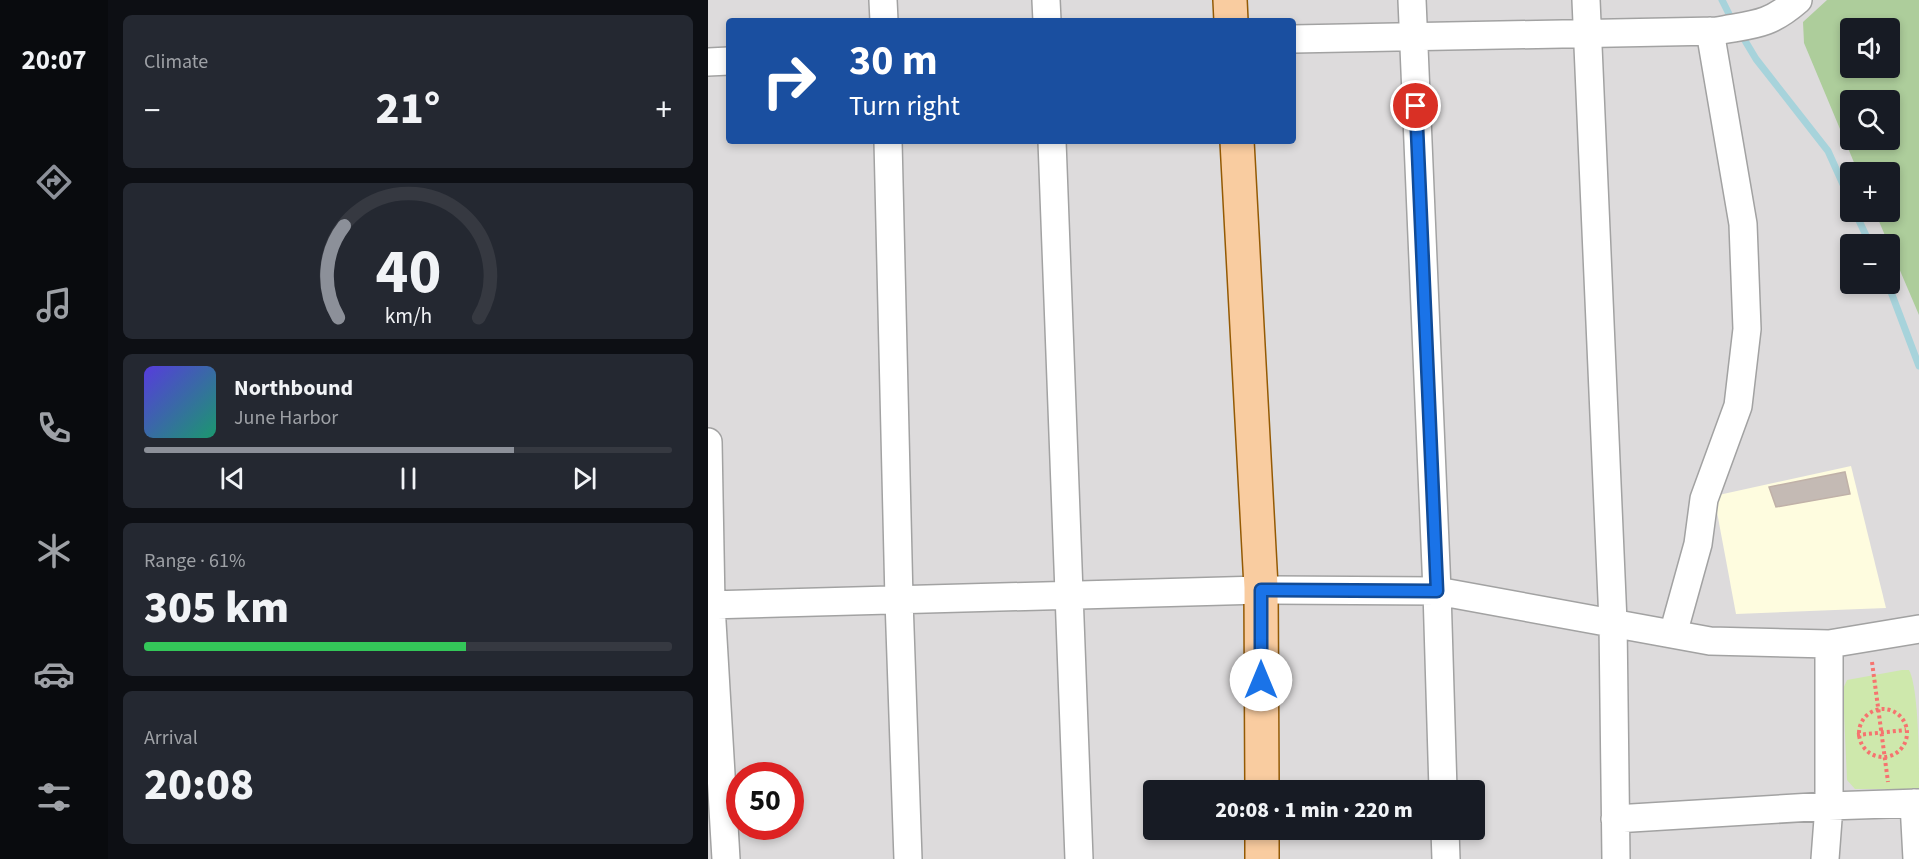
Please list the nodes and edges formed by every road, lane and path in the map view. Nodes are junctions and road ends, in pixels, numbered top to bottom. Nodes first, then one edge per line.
1 (883, 0) edge
2 (1046, 0) edge
3 (1230, 0) edge
4 (1412, 0) edge
5 (1586, 0) edge
6 (1780, 9) edge
7 (884, 18) edge
8 (1047, 18) edge
9 (1231, 18) edge
10 (1713, 31) junction
11 (1588, 34) junction
12 (1414, 37) junction
13 (1296, 39) edge
14 (726, 61) edge
15 (708, 62) edge
16 (888, 144) edge
17 (1052, 144) edge
18 (1237, 144) edge
19 (708, 442) edge
20 (1261, 590) junction
21 (1437, 591) junction
22 (1070, 595) junction
23 (899, 600) junction
24 (709, 605) edge
25 (1613, 622) junction
26 (1673, 634) junction
27 (1918, 634) edge
28 (1869, 638) junction
29 (1829, 644) junction
30 (1879, 709) junction
31 (1907, 730) junction
32 (1882, 732) junction
33 (1859, 735) junction
34 (1830, 738) junction
35 (1885, 756) junction
36 (1262, 780) edge
37 (1443, 780) edge
38 (1908, 803) edge
39 (1830, 806) junction
40 (1615, 819) junction
41 (1262, 840) edge
42 (1445, 840) edge
43 (726, 859) edge
44 (908, 859) edge
45 (1078, 859) edge
46 (1262, 859) edge
47 (1446, 859) edge
48 (1616, 859) edge
49 (1825, 859) edge
50 (1917, 859) edge

1 - 7 street
2 - 8 street
3 - 9 main road
4 - 12 street
5 - 11 street
6 - 10 street
10 - 11 street
10 - 26 street
11 - 12 street
11 - 25 street
12 - 13 street
12 - 21 street
14 - 15 street
16 - 23 street
17 - 22 street
18 - 20 main road
19 - 24 street
20 - 21 street
20 - 22 street
20 - 36 main road
21 - 25 street
21 - 37 street
22 - 23 street
22 - 45 street
23 - 24 street
23 - 44 street
24 - 43 street
25 - 26 street
25 - 40 street
26 - 29 street
27 - 28 street
28 - 29 street
28 - 30 path
29 - 34 street
30 - 31 path
30 - 32 path
30 - 33 path
31 - 32 path
31 - 35 path
32 - 33 path
32 - 35 path
33 - 34 path
33 - 35 path
34 - 39 street
35 - 38 path
38 - 39 street
38 - 50 street
39 - 40 street
39 - 49 street
40 - 48 street
41 - 46 main road
42 - 47 street

